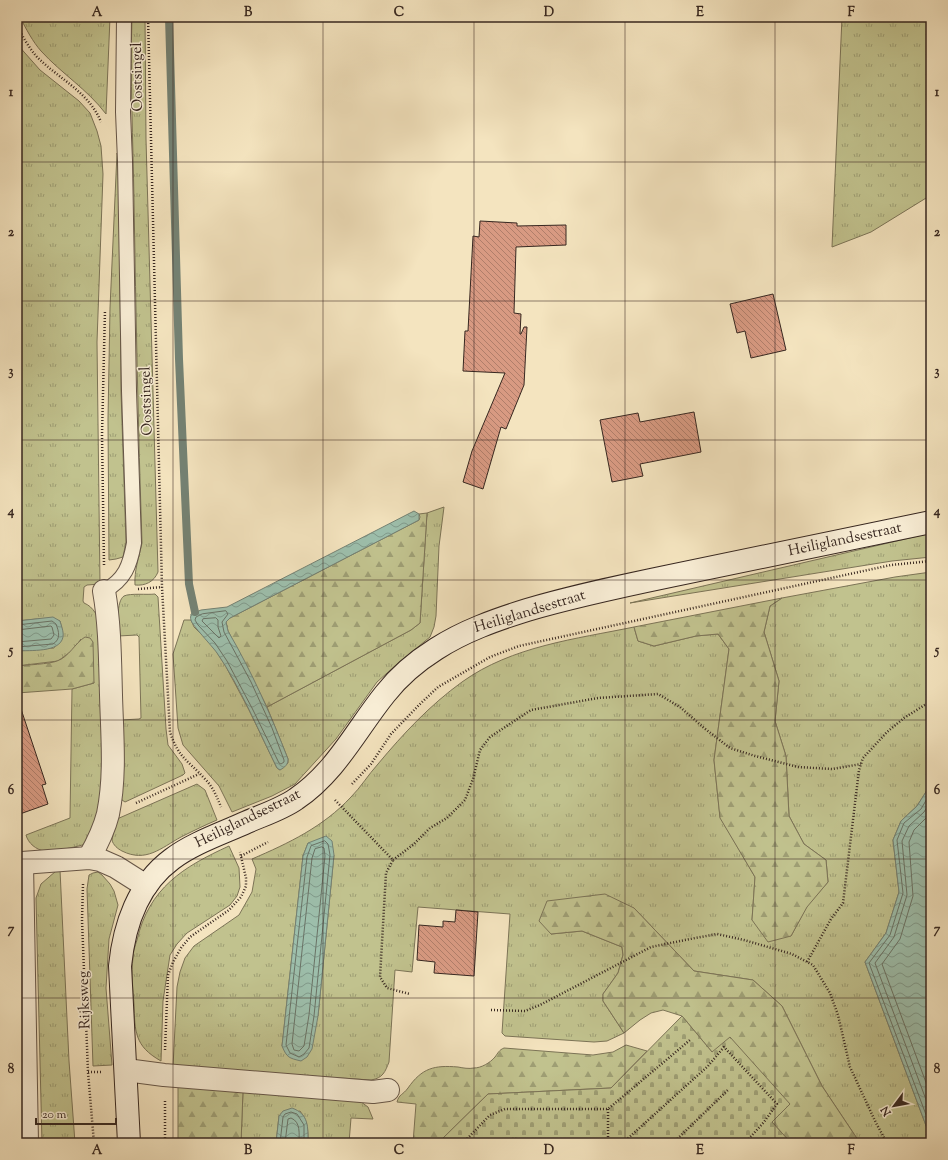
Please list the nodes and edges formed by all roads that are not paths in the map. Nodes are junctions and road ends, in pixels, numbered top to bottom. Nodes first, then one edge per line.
1 (124, 17) edge
2 (931, 522) edge
3 (104, 591) joint
4 (88, 858) junction
5 (19, 863) edge
6 (146, 886) junction
7 (126, 1070) junction
8 (388, 1090) dead end
9 (27, 1143) edge
10 (129, 1143) edge

1 - 3 lane
2 - 6 street, Heiliglandsestraat
3 - 4 street
4 - 5 street
4 - 6 street
5 - 9 street
6 - 7 street
7 - 8 street
7 - 10 street

